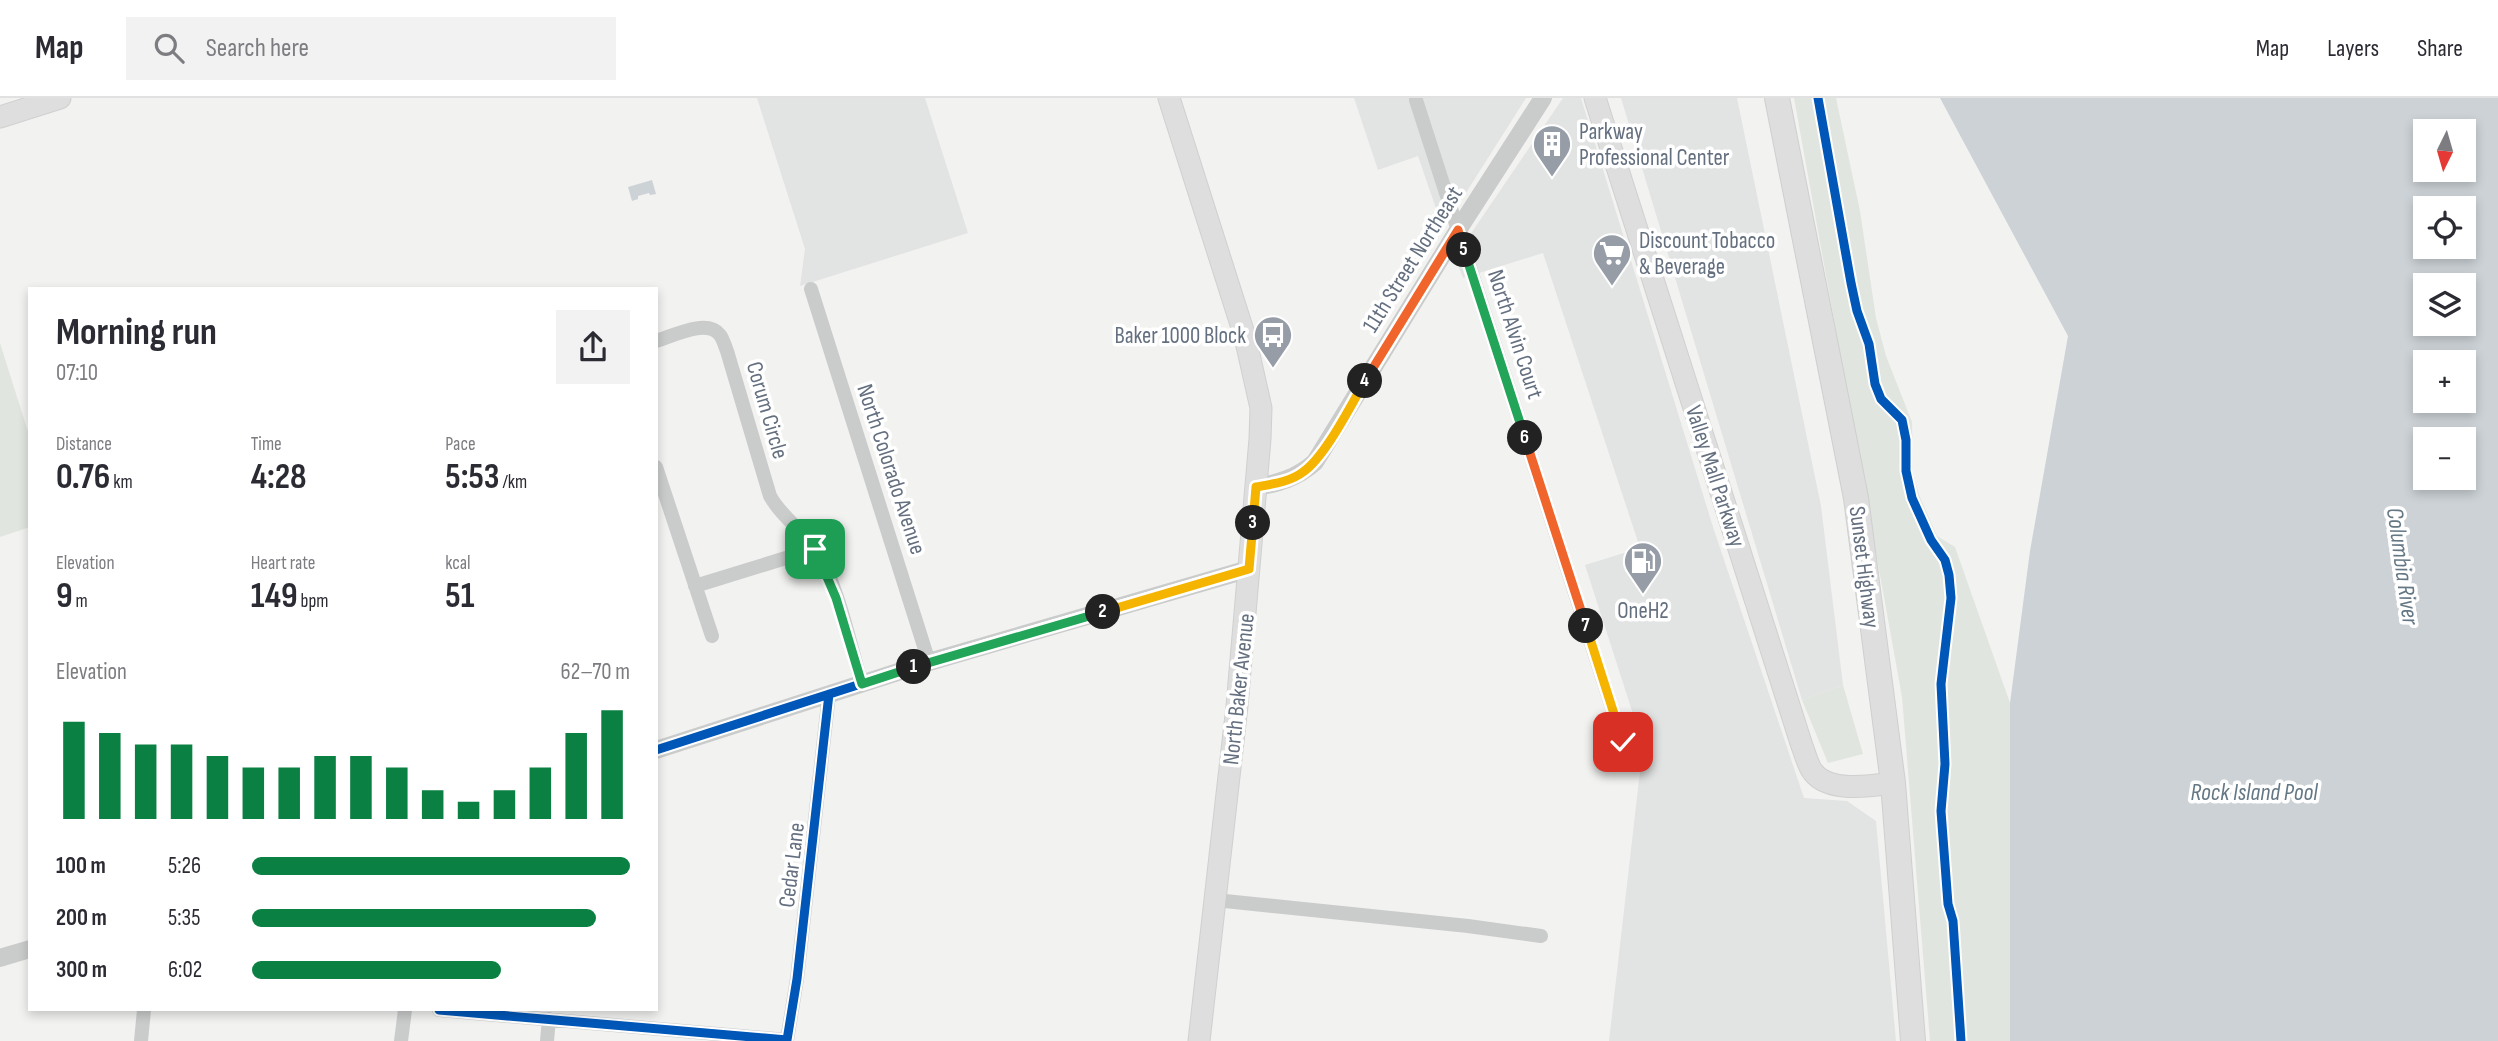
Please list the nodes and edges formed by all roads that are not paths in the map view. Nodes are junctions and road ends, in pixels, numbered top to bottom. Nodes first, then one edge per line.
1 (60, 98) edge
2 (1169, 98) edge
3 (1543, 98) edge
4 (1595, 98) edge
5 (1777, 98) edge
6 (1416, 100) dead end
7 (0, 117) edge
8 (1458, 230) junction
9 (811, 289) dead end
10 (658, 340) edge
11 (658, 473) edge
12 (1256, 487) junction
13 (815, 549) junction
14 (1249, 569) junction
15 (695, 586) junction
16 (712, 636) dead end
17 (929, 662) junction
18 (862, 684) junction
19 (829, 694) junction
20 (1623, 742) dead end
21 (658, 749) edge
22 (1893, 783) junction
23 (1215, 900) junction
24 (1541, 936) dead end
25 (28, 950) edge
26 (0, 958) edge
27 (144, 1011) edge
28 (405, 1011) edge
29 (451, 1011) edge
30 (548, 1019) junction
31 (730, 1038) edge
32 (787, 1040) edge
33 (141, 1041) edge
34 (401, 1041) edge
35 (547, 1041) edge
36 (1199, 1041) edge
37 (1913, 1041) edge

1 - 7 main road
2 - 12 main road, North Baker Avenue
3 - 8 street, 11th Street Northeast
4 - 22 main road, Valley Mall Parkway
5 - 22 highway, Sunset Highway
6 - 8 street, North Alvin Court
8 - 12 street, 11th Street Northeast
8 - 20 street, North Alvin Court
9 - 17 street, North Colorado Avenue
10 - 13 street, Corum Circle
11 - 15 street
12 - 14 main road, North Baker Avenue
13 - 15 street
13 - 18 street, Corum Circle
14 - 17 street
14 - 23 main road, North Baker Avenue
15 - 16 street
17 - 18 street
18 - 19 street
19 - 21 street
19 - 32 street, Cedar Lane
22 - 37 highway, Sunset Highway
23 - 24 street
23 - 36 main road, North Baker Avenue
25 - 26 street
27 - 33 street
28 - 34 street
29 - 30 street
30 - 31 street
30 - 35 street
31 - 32 street

